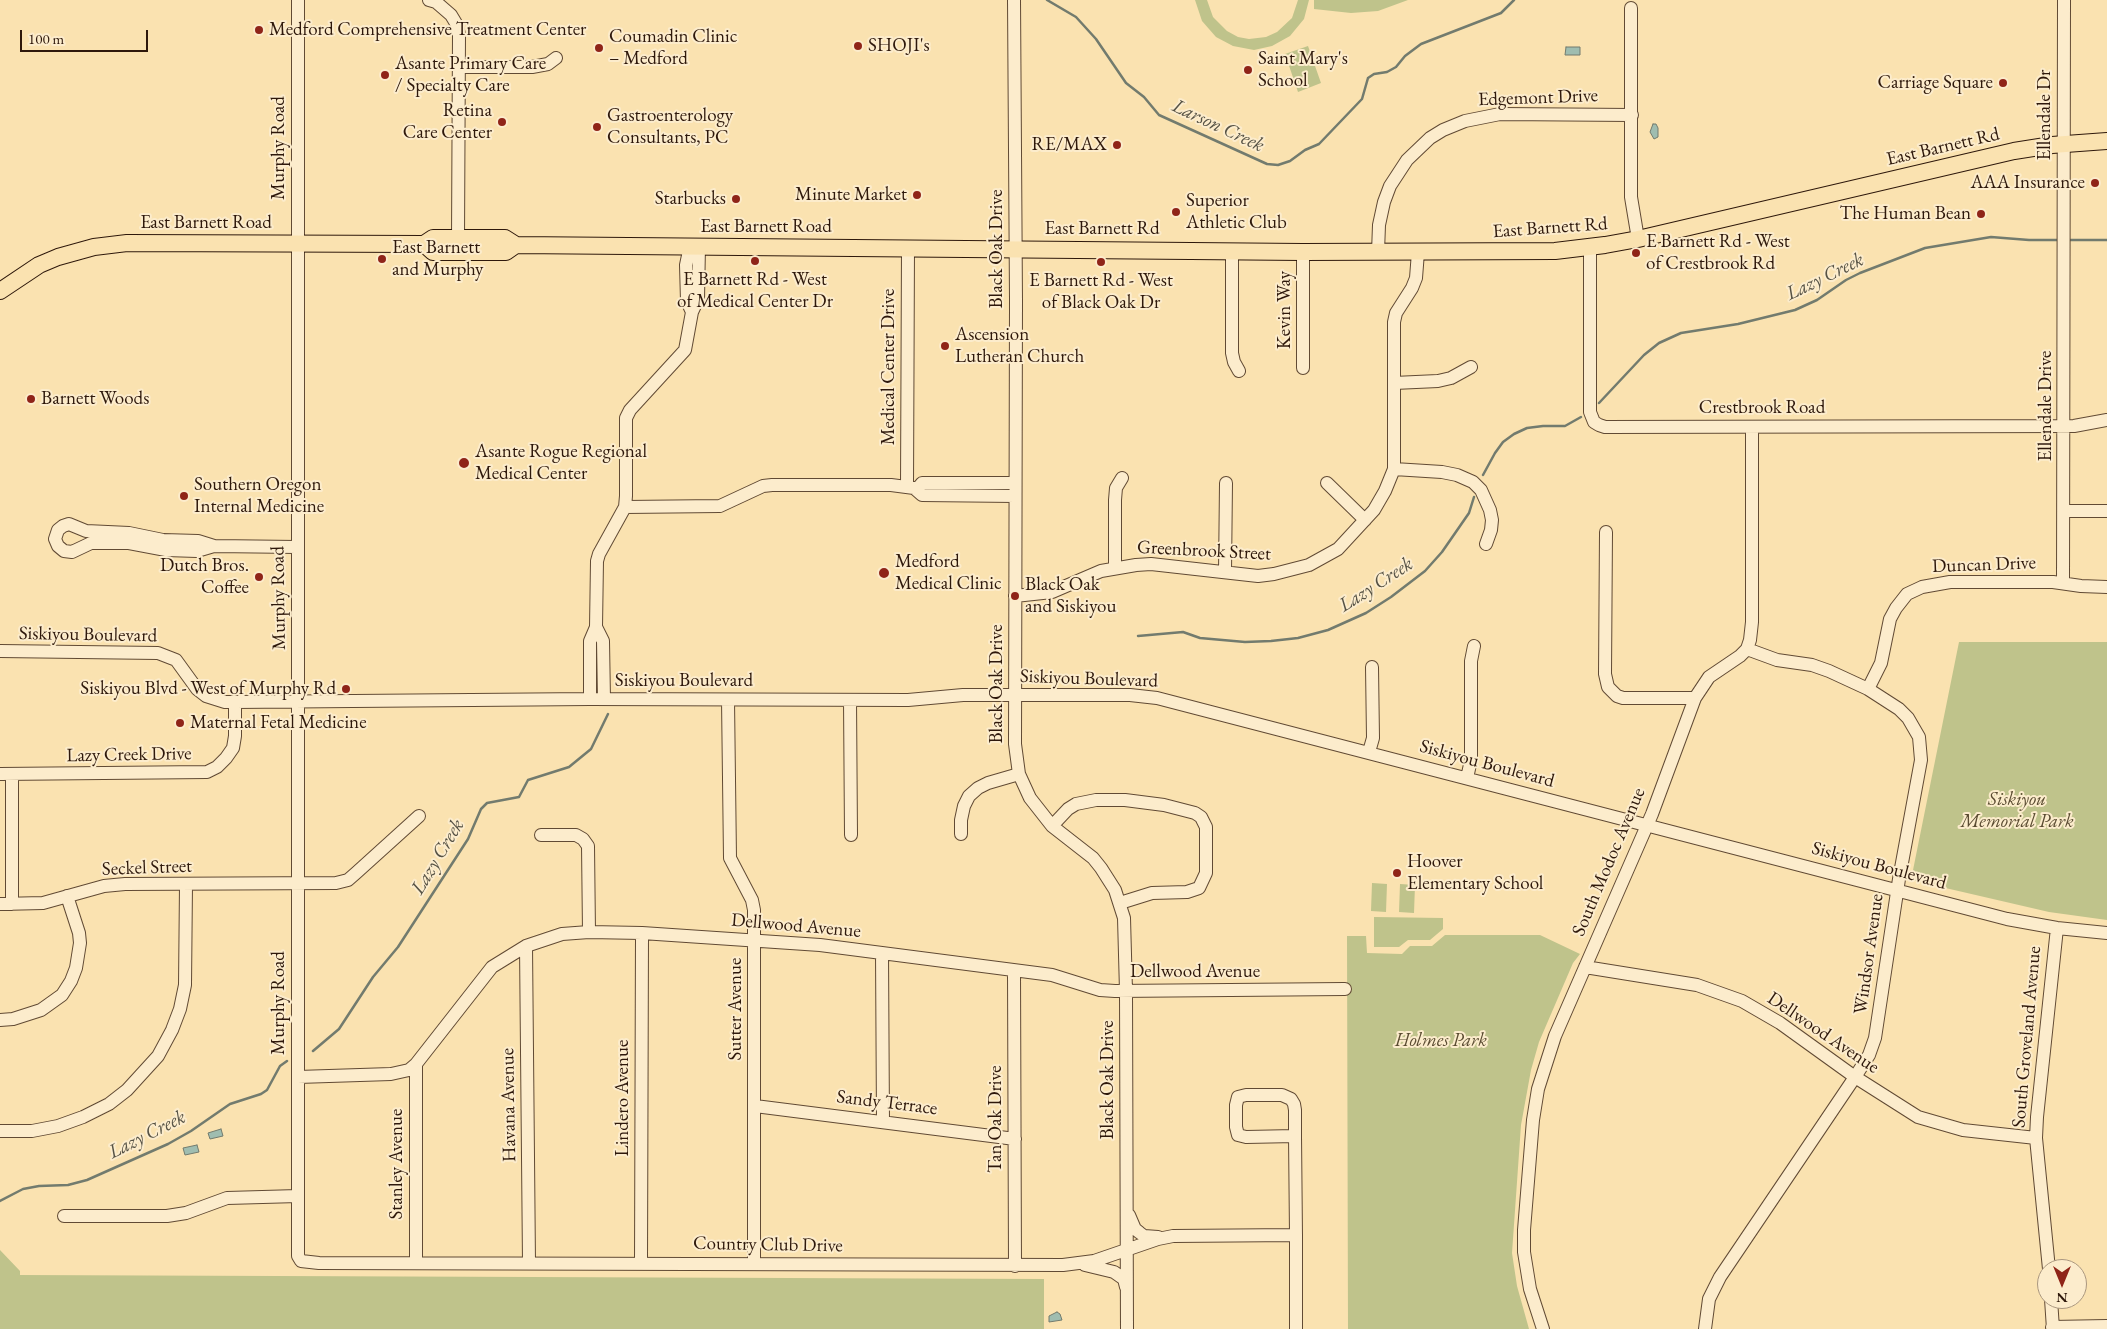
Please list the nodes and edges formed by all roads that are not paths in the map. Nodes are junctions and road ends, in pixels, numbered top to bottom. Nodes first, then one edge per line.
1 (298, 0) edge
2 (429, 0) edge
3 (1014, 0) edge
4 (2064, 0) edge
5 (1631, 8) dead end
6 (556, 58) dead end
7 (459, 67) junction
8 (1632, 115) junction
9 (2107, 141) edge
10 (2063, 144) junction
11 (2063, 230) joint
12 (458, 238) junction
13 (1638, 239) junction
14 (297, 244) junction
15 (424, 244) junction
16 (516, 245) junction
17 (695, 246) junction
18 (1590, 247) junction
19 (908, 248) junction
20 (1015, 248) junction
21 (1232, 250) junction
22 (1303, 252) junction
23 (1378, 252) junction
24 (1418, 252) junction
25 (0, 291) edge
26 (1471, 367) dead end
27 (1303, 368) dead end
28 (1239, 371) dead end
29 (1394, 383) junction
30 (2107, 420) edge
31 (2064, 426) junction
32 (1752, 427) junction
33 (1394, 469) junction
34 (1122, 478) dead end
35 (1226, 483) dead end
36 (1327, 483) dead end
37 (912, 488) junction
38 (1015, 490) junction
39 (624, 507) junction
40 (2064, 511) junction
41 (2107, 511) edge
42 (1365, 520) junction
43 (1606, 532) dead end
44 (1486, 544) dead end
45 (214, 546) junction
46 (297, 547) junction
47 (1115, 567) junction
48 (1225, 572) junction
49 (2063, 583) junction
50 (2107, 587) edge
51 (1015, 596) junction
52 (596, 627) junction
53 (1474, 646) dead end
54 (1747, 649) junction
55 (0, 651) edge
56 (1372, 667) dead end
57 (1868, 689) junction
58 (1015, 695) junction
59 (1695, 698) junction
60 (590, 699) junction
61 (604, 699) junction
62 (728, 700) junction
63 (850, 700) junction
64 (235, 702) junction
65 (298, 702) junction
66 (1369, 752) junction
67 (6, 774) edge
68 (1019, 774) junction
69 (1467, 778) junction
70 (419, 816) dead end
71 (1647, 825) junction
72 (1052, 826) junction
73 (961, 834) dead end
74 (541, 835) dead end
75 (851, 835) dead end
76 (298, 883) junction
77 (186, 885) junction
78 (1897, 890) junction
79 (67, 896) junction
80 (1120, 903) junction
81 (6, 904) edge
82 (2056, 928) junction
83 (589, 932) junction
84 (642, 933) junction
85 (2107, 933) edge
86 (755, 940) junction
87 (526, 946) junction
88 (882, 953) junction
89 (1585, 967) junction
90 (1014, 972) junction
91 (1345, 989) dead end
92 (1126, 991) junction
93 (0, 1020) edge
94 (416, 1064) junction
95 (298, 1077) junction
96 (1855, 1077) junction
97 (755, 1106) junction
98 (883, 1122) junction
99 (0, 1130) edge
100 (1295, 1136) junction
101 (2036, 1138) junction
102 (1015, 1139) junction
103 (298, 1196) junction
104 (1126, 1206) junction
105 (64, 1216) dead end
106 (1296, 1235) junction
107 (1173, 1236) junction
108 (1126, 1250) junction
109 (2048, 1259) edge
110 (416, 1263) junction
111 (529, 1263) junction
112 (641, 1263) junction
113 (754, 1263) junction
114 (1080, 1264) junction
115 (1015, 1266) junction
116 (1127, 1288) junction
117 (2052, 1309) edge
118 (2107, 1326) edge
119 (2053, 1328) edge
120 (1127, 1329) edge
121 (1296, 1329) edge
122 (1543, 1329) edge
123 (1704, 1329) edge

1 - 14 street, Murphy Road
2 - 7 street
3 - 20 street, Black Oak Drive
4 - 10 street, Ellendale Dr
5 - 8 street
6 - 7 street
7 - 12 street
8 - 13 street
8 - 23 street, Edgemont Drive
9 - 10 main road, East Barnett Rd
10 - 11 street, Ellendale Dr
10 - 13 main road, East Barnett Rd
11 - 31 street, Ellendale Drive
12 - 15 main road, East Barnett Road
12 - 16 main road, East Barnett Road
13 - 18 main road, East Barnett Rd
14 - 15 main road, East Barnett Road
14 - 25 main road, East Barnett Road
14 - 46 street, Murphy Road
15 - 16 main road, East Barnett Road
16 - 17 main road, East Barnett Road
17 - 19 main road, East Barnett Road
17 - 39 street
18 - 24 main road, East Barnett Rd
18 - 32 street, Crestbrook Road
19 - 20 main road, East Barnett Road
19 - 37 street, Medical Center Drive
20 - 21 main road, East Barnett Rd
20 - 38 street, Black Oak Drive
21 - 22 main road, East Barnett Rd
21 - 28 street
22 - 23 main road, East Barnett Rd
22 - 27 street, Kevin Way
23 - 24 main road, East Barnett Rd
24 - 29 street, Greenbrook Street
26 - 29 street
29 - 33 street, Greenbrook Street
30 - 31 street, Crestbrook Road
31 - 32 street, Crestbrook Road
31 - 40 street, Ellendale Drive
32 - 54 street
33 - 42 street, Greenbrook Street
33 - 44 street
34 - 47 street
35 - 48 street
36 - 42 street
37 - 38 street
37 - 39 street
38 - 51 street, Black Oak Drive
39 - 52 street
40 - 41 street
40 - 49 street, Ellendale Drive
42 - 48 street, Greenbrook Street
43 - 59 street
45 - 45 street
45 - 46 street
46 - 65 street, Murphy Road
47 - 48 street, Greenbrook Street
47 - 51 street, Greenbrook Street
49 - 50 street, Duncan Drive
49 - 57 street, Duncan Drive
51 - 58 street, Black Oak Drive
52 - 60 street
52 - 61 street
53 - 69 street
54 - 57 street, Windsor Avenue
54 - 59 street, South Modoc Avenue
55 - 64 street, Siskiyou Boulevard
56 - 66 street
57 - 78 street, Windsor Avenue
58 - 63 street, Siskiyou Boulevard
58 - 66 street, Siskiyou Boulevard
58 - 68 street, Black Oak Drive
59 - 71 street, South Modoc Avenue
60 - 61 street, Siskiyou Boulevard
60 - 65 street, Siskiyou Boulevard
61 - 62 street, Siskiyou Boulevard
62 - 63 street, Siskiyou Boulevard
62 - 86 street, Sutter Avenue
63 - 75 street
64 - 65 street, Siskiyou Boulevard
64 - 67 street, Lazy Creek Drive
65 - 76 street, Murphy Road
66 - 69 street, Siskiyou Boulevard
67 - 81 street
68 - 72 street, Black Oak Drive
68 - 73 street
69 - 71 street, Siskiyou Boulevard
70 - 76 street, Seckel Street
71 - 78 street, Siskiyou Boulevard
71 - 89 street, South Modoc Avenue
72 - 80 street, Black Oak Drive
72 - 80 street
74 - 83 street
76 - 77 street, Seckel Street
76 - 95 street, Murphy Road
77 - 79 street, Seckel Street
77 - 99 street
78 - 82 street, Siskiyou Boulevard
78 - 96 street, Windsor Avenue
79 - 81 street, Seckel Street
79 - 93 street
80 - 92 street, Black Oak Drive
82 - 85 street, Siskiyou Boulevard
82 - 101 street, South Groveland Avenue
83 - 84 street, Dellwood Avenue
83 - 87 street, Dellwood Avenue
84 - 86 street, Dellwood Avenue
84 - 112 street, Lindero Avenue
86 - 88 street, Dellwood Avenue
86 - 97 street, Sutter Avenue
87 - 94 street, Dellwood Avenue
87 - 111 street, Havana Avenue
88 - 90 street, Dellwood Avenue
88 - 98 street
89 - 96 street, Dellwood Avenue
89 - 122 street, South Modoc Avenue
90 - 92 street, Dellwood Avenue
90 - 102 street, Tan Oak Drive
91 - 92 street, Dellwood Avenue
92 - 104 street, Black Oak Drive
94 - 95 street, Dellwood Avenue
94 - 110 street, Stanley Avenue
95 - 103 street, Murphy Road
96 - 101 street, Dellwood Avenue
96 - 123 street, Windsor Avenue
97 - 98 street, Sandy Terrace
97 - 113 street, Sutter Avenue
98 - 102 street, Sandy Terrace
100 - 100 street
100 - 106 street
101 - 109 street, South Groveland Avenue
102 - 115 street, Tan Oak Drive
103 - 105 street
103 - 110 street, Country Club Drive
104 - 107 street
104 - 108 street, Black Oak Drive
106 - 107 street, Country Club Drive
106 - 121 street
107 - 108 street, Country Club Drive
108 - 114 street, Country Club Drive
108 - 116 street, Black Oak Drive
110 - 111 street, Country Club Drive
111 - 112 street, Country Club Drive
112 - 113 street, Country Club Drive
113 - 115 street, Country Club Drive
114 - 115 street, Country Club Drive
114 - 116 street
116 - 120 street, Black Oak Drive
117 - 119 street
118 - 119 street

